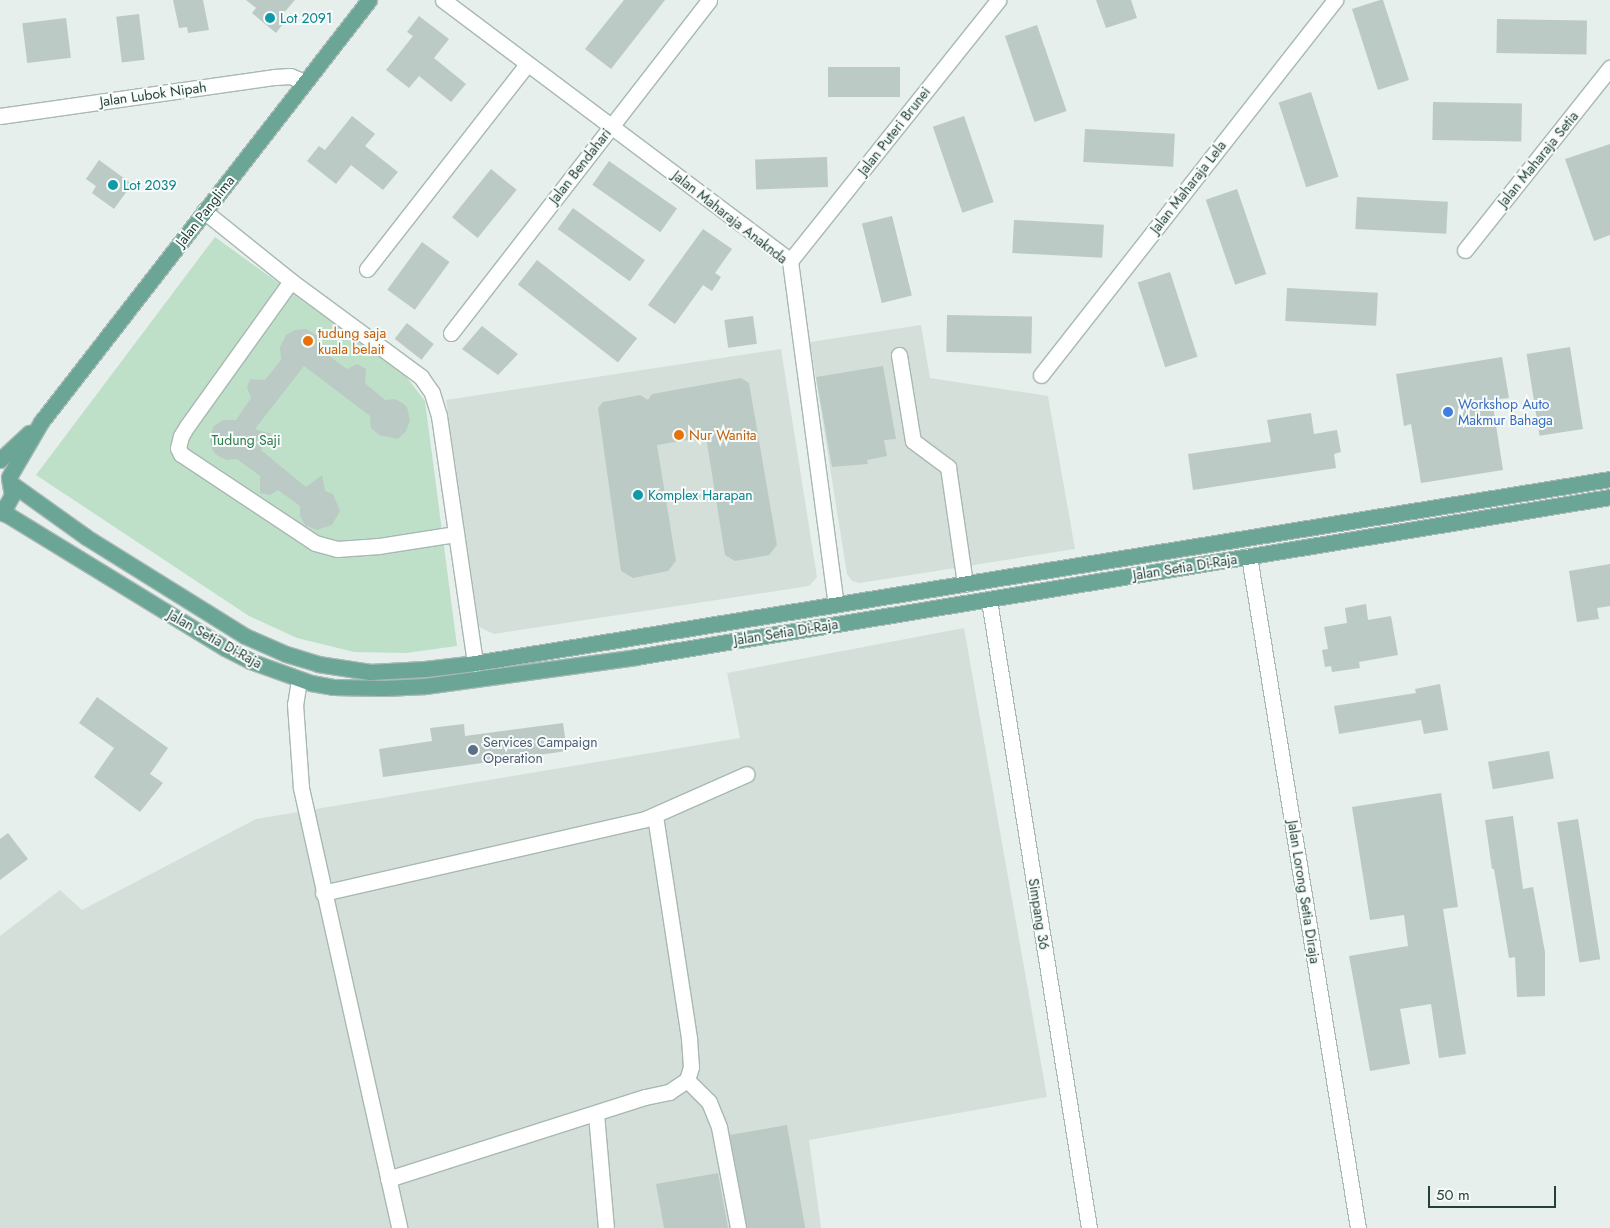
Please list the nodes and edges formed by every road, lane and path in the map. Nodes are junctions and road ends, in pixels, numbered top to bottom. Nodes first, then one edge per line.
1 (369, 0) edge
2 (443, 0) edge
3 (709, 0) edge
4 (998, 0) edge
5 (1335, 0) edge
6 (528, 64) junction
7 (1610, 68) edge
8 (304, 82) junction
9 (0, 116) edge
10 (611, 125) junction
11 (204, 211) junction
12 (1466, 250) dead end
13 (790, 261) junction
14 (367, 269) dead end
15 (291, 281) junction
16 (452, 333) dead end
17 (899, 355) dead end
18 (1041, 375) dead end
19 (41, 422) junction
20 (0, 460) edge
21 (7, 477) edge
22 (1610, 479) edge
23 (1610, 497) edge
24 (0, 509) edge
25 (0, 512) edge
26 (456, 534) junction
27 (1249, 556) junction
28 (965, 584) junction
29 (989, 600) junction
30 (836, 604) junction
31 (475, 663) junction
32 (299, 680) junction
33 (747, 774) dead end
34 (655, 816) junction
35 (323, 893) junction
36 (687, 1080) junction
37 (596, 1114) junction
38 (388, 1179) junction
39 (399, 1228) edge
40 (606, 1228) edge
41 (738, 1228) edge
42 (1089, 1228) edge
43 (1358, 1228) edge

1 - 8 main road, Jalan Panglima
2 - 6 street, Jalan Maharaja Anaknda
3 - 10 street, Jalan Bendahari
4 - 13 street, Jalan Puteri Brunei
5 - 18 street, Jalan Maharaja Lela
6 - 10 street, Jalan Maharaja Anaknda
6 - 14 street
7 - 12 street, Jalan Maharaja Setia
8 - 9 street, Jalan Lubok Nipah
8 - 11 main road, Jalan Panglima
10 - 13 street, Jalan Maharaja Anaknda
10 - 16 street, Jalan Bendahari
11 - 15 street
11 - 19 main road, Jalan Panglima
13 - 30 street, Jalan Maharaja Anaknda
15 - 26 street
15 - 26 street
17 - 28 street
19 - 20 main road, Jalan Panglima
19 - 21 main road, Jalan Panglima
21 - 24 main road, Jalan Panglima
21 - 31 main road, Jalan Setia Di-Raja
22 - 28 main road, Jalan Setia Di-Raja
23 - 27 main road, Jalan Setia Di-Raja
25 - 32 main road, Jalan Setia Di-Raja
26 - 31 street
27 - 29 main road, Jalan Setia Di-Raja
27 - 43 street, Jalan Lorong Setia Diraja
28 - 30 main road, Jalan Setia Di-Raja
29 - 32 main road, Jalan Setia Di-Raja
29 - 42 street, Simpang 36
30 - 31 main road, Jalan Setia Di-Raja
32 - 35 street
33 - 34 street
34 - 35 street
34 - 36 street
35 - 38 street
36 - 37 street
36 - 41 street
37 - 38 street
37 - 40 street
38 - 39 street

